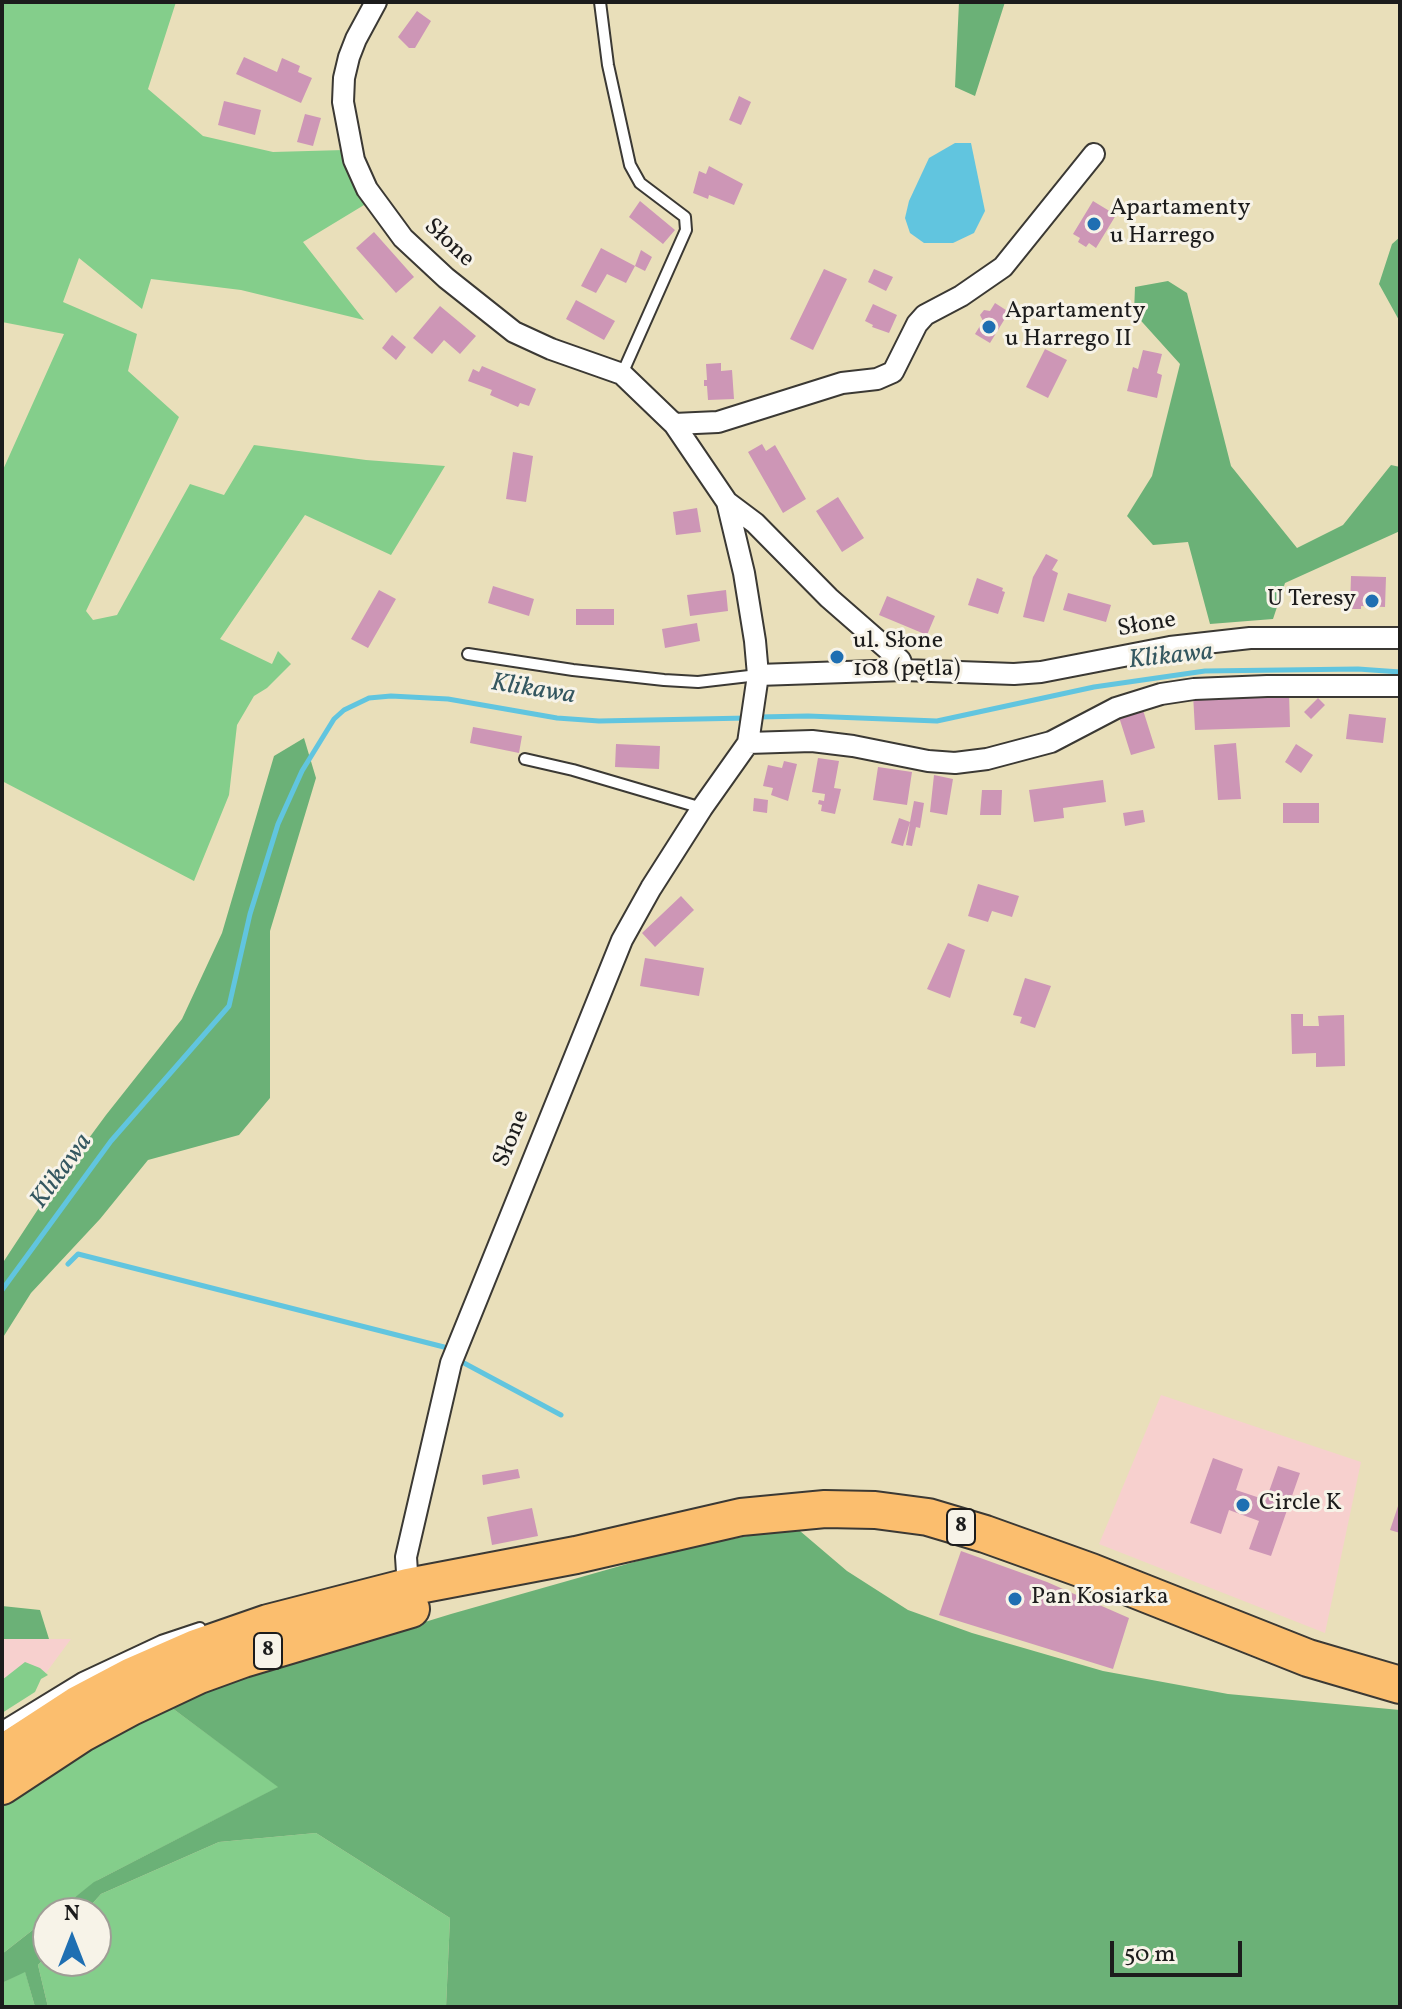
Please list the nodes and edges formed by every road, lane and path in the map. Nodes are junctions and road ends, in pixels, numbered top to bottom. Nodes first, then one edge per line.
1 (376, 2) edge
2 (600, 2) edge
3 (1094, 154) dead end
4 (622, 374) junction
5 (674, 424) junction
6 (727, 502) junction
7 (1400, 638) edge
8 (468, 654) dead end
9 (904, 670) junction
10 (756, 686) junction
11 (1400, 686) edge
12 (749, 735) junction
13 (525, 759) dead end
14 (702, 808) junction
15 (410, 1598) junction
16 (207, 1625) dead end
17 (1400, 1685) edge
18 (2, 1727) edge
19 (2, 1754) edge
20 (2, 1786) edge

1 - 4 street, Słone
2 - 4 lane
3 - 5 street
4 - 5 street, Słone
5 - 6 street, Słone
6 - 9 street, Słone
6 - 10 street, Słone
7 - 9 street, Słone
8 - 10 lane
9 - 10 street, Słone
10 - 12 street
11 - 12 street
12 - 14 street, Słone
13 - 14 lane
14 - 15 street, Słone
15 - 17 highway, 8
15 - 19 highway, 8
15 - 20 highway, 8
16 - 18 lane

